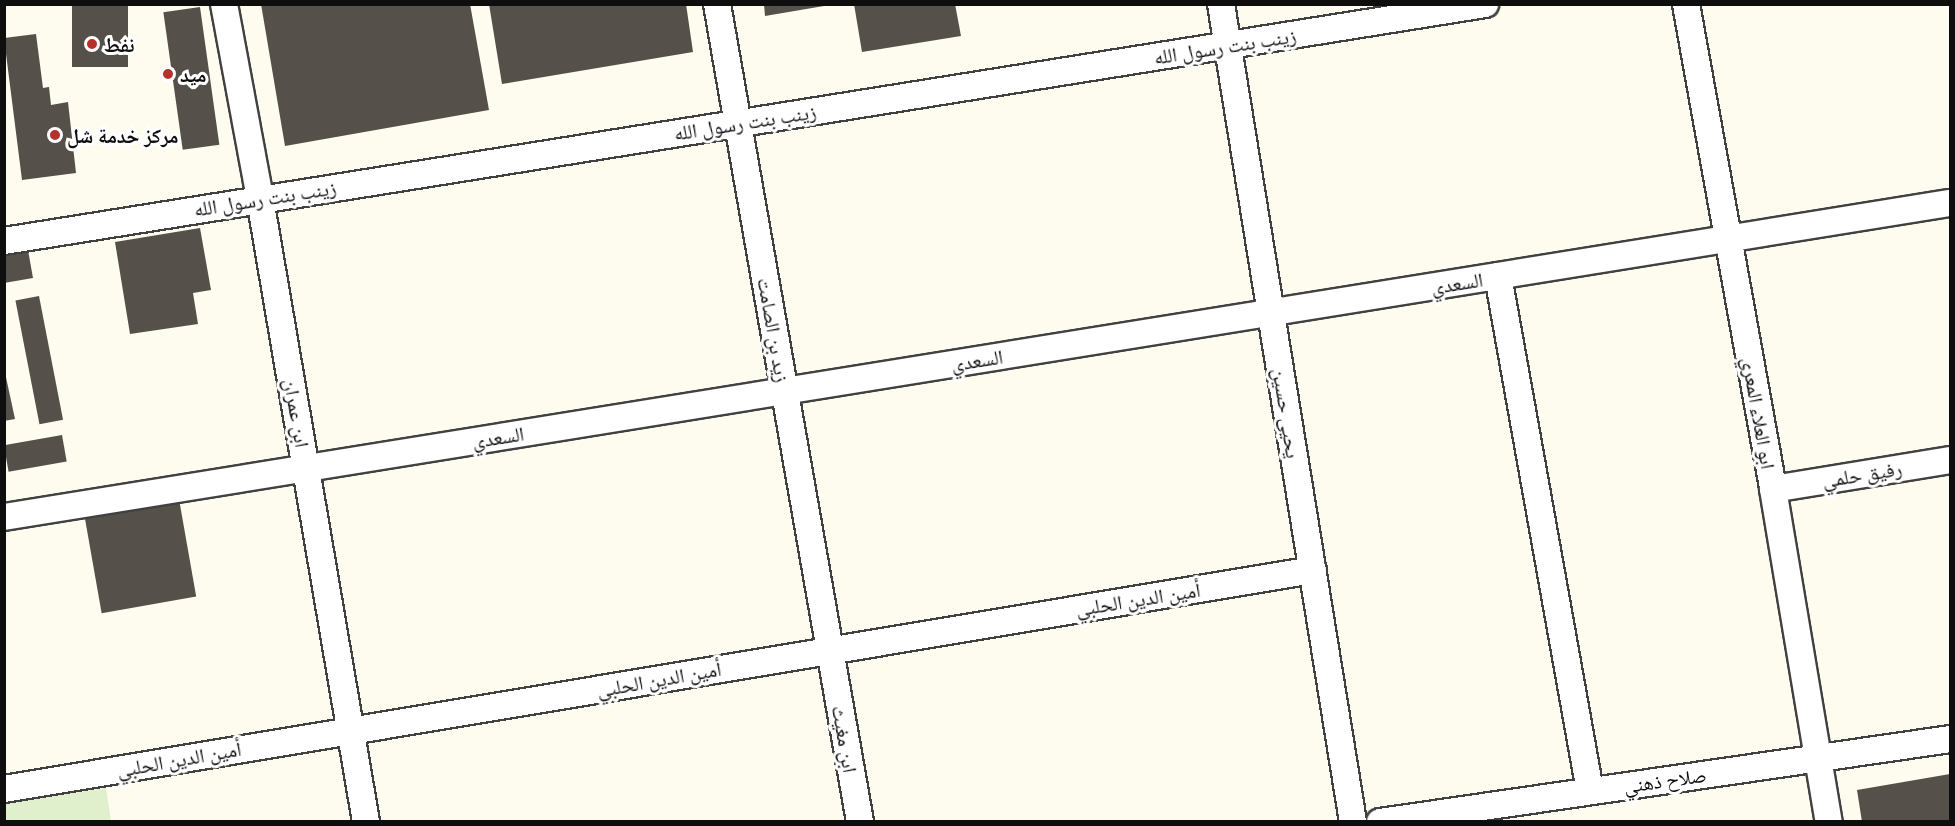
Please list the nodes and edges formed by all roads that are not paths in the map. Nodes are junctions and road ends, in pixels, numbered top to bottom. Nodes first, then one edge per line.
1 (224, 4) edge
2 (717, 4) edge
3 (1221, 4) edge
4 (1485, 4) edge
5 (1686, 4) edge
6 (1228, 45) junction
7 (739, 123) junction
8 (260, 199) junction
9 (1950, 203) edge
10 (1728, 239) junction
11 (4, 241) edge
12 (1498, 276) junction
13 (1271, 313) junction
14 (784, 391) junction
15 (1950, 460) edge
16 (306, 468) junction
17 (1773, 489) junction
18 (4, 517) edge
19 (1313, 570) junction
20 (829, 654) junction
21 (351, 730) junction
22 (1950, 739) edge
23 (1818, 758) junction
24 (4, 789) edge
25 (1590, 791) junction
26 (366, 822) edge
27 (860, 822) edge
28 (1353, 822) edge
29 (1380, 822) edge
30 (1829, 822) edge

1 - 8 street, ابن عمران
2 - 7 street, زيد بن الصامت
3 - 6 street, يحيى حسين
4 - 6 street, زينب بنت رسول الله
5 - 10 street, ابو العلاء المعري
6 - 7 street, زينب بنت رسول الله
6 - 13 street, يحيى حسين
7 - 8 street, زينب بنت رسول الله
7 - 14 street, زيد بن الصامت
8 - 11 street, زينب بنت رسول الله
8 - 16 street, ابن عمران
9 - 10 street, السعدي
10 - 12 street, السعدي
10 - 17 street, ابو العلاء المعري
12 - 13 street, السعدي
12 - 25 street
13 - 14 street, السعدي
13 - 19 street, يحيى حسين
14 - 16 street, السعدي
14 - 20 street, زيد بن الصامت
15 - 17 street, رفيق حلمي
16 - 18 street, السعدي
16 - 21 street, ابن عمران
17 - 23 street, ابو العلاء المعري
19 - 20 street, أمين الدين الحلبي
19 - 28 street, يحيى حسين
20 - 21 street, أمين الدين الحلبي
20 - 27 street, ابن مغيث
21 - 24 street, أمين الدين الحلبي
21 - 26 street, ابن عمران
22 - 23 street, صلاح ذهني
23 - 25 street, صلاح ذهني
23 - 30 street, ابو العلاء المعري
25 - 29 street, صلاح ذهني

